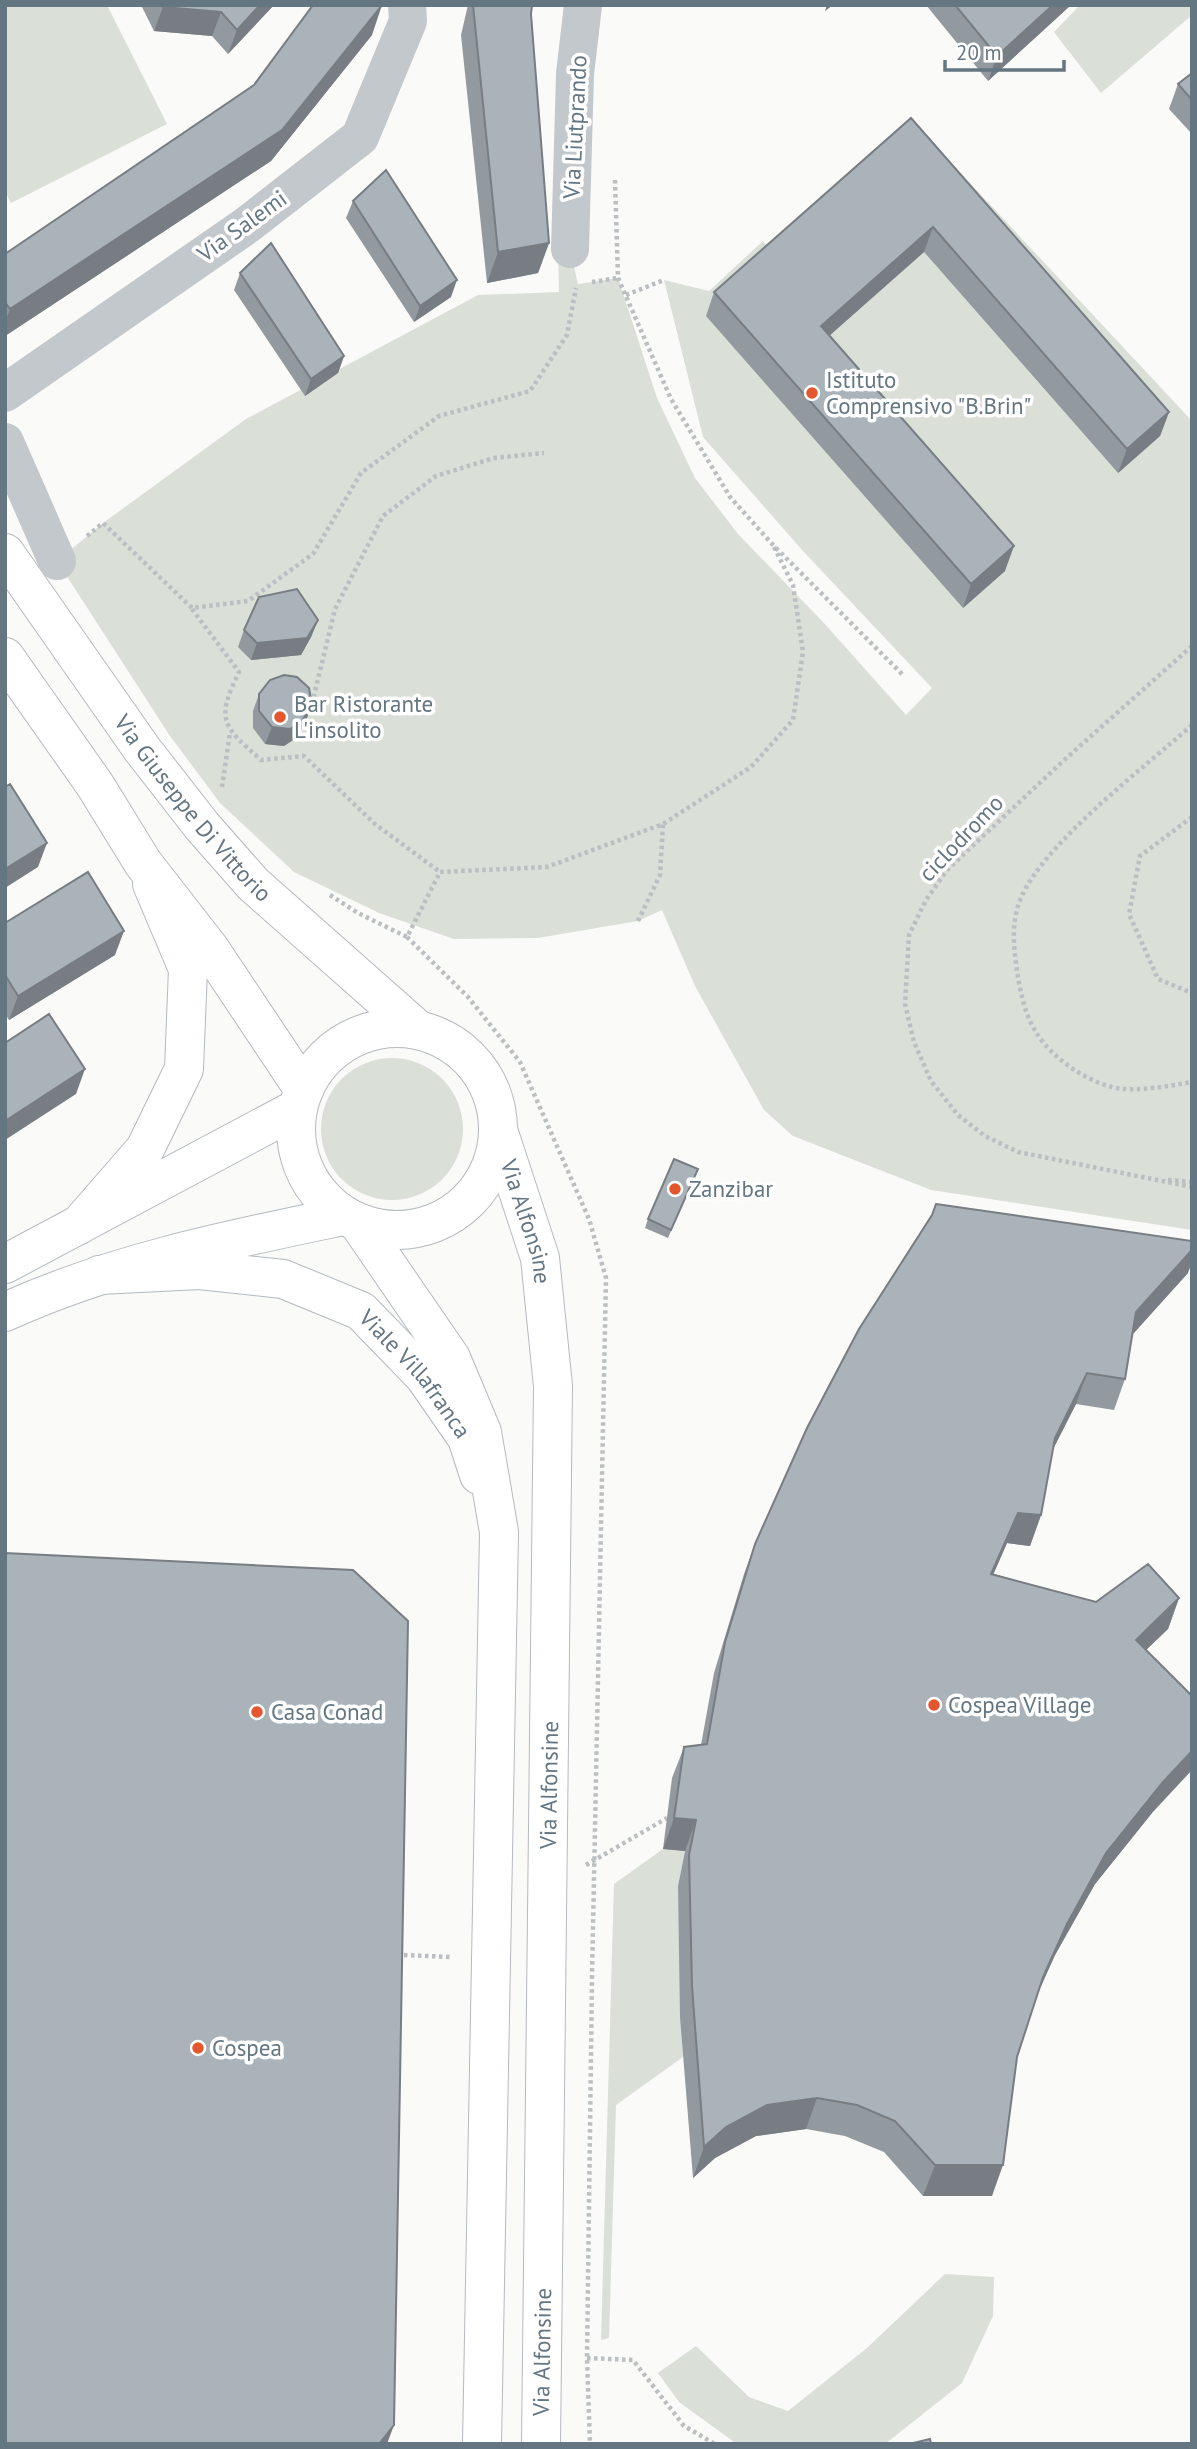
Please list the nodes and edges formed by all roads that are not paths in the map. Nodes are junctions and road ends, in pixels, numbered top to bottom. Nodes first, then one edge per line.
1 (407, 5) edge
2 (583, 5) edge
3 (574, 266) road end
4 (5, 393) edge
5 (5, 442) edge
6 (5, 553) edge
7 (57, 561) road end
8 (5, 657) edge
9 (143, 863) junction
10 (417, 1029) junction
11 (301, 1099) junction
12 (499, 1133) junction
13 (351, 1220) junction
14 (79, 1225) junction
15 (5, 1264) edge
16 (99, 1275) junction
17 (5, 1312) edge
18 (499, 1532) junction
19 (482, 2444) edge
20 (541, 2444) edge

1 - 4 street, Via Salemi
2 - 3 street, Via Liutprando
5 - 7 street
6 - 10 main road, Via Giuseppe Di Vittorio
8 - 9 main road
9 - 11 main road
9 - 14 main road
10 - 11 main road
10 - 12 main road
11 - 13 main road
11 - 14 main road
12 - 13 main road
12 - 20 main road, Via Alfonsine
13 - 16 main road, Viale Villafranca
13 - 18 main road
14 - 15 main road
16 - 17 main road, Viale Villafranca
16 - 18 main road, Viale Villafranca
18 - 19 main road

